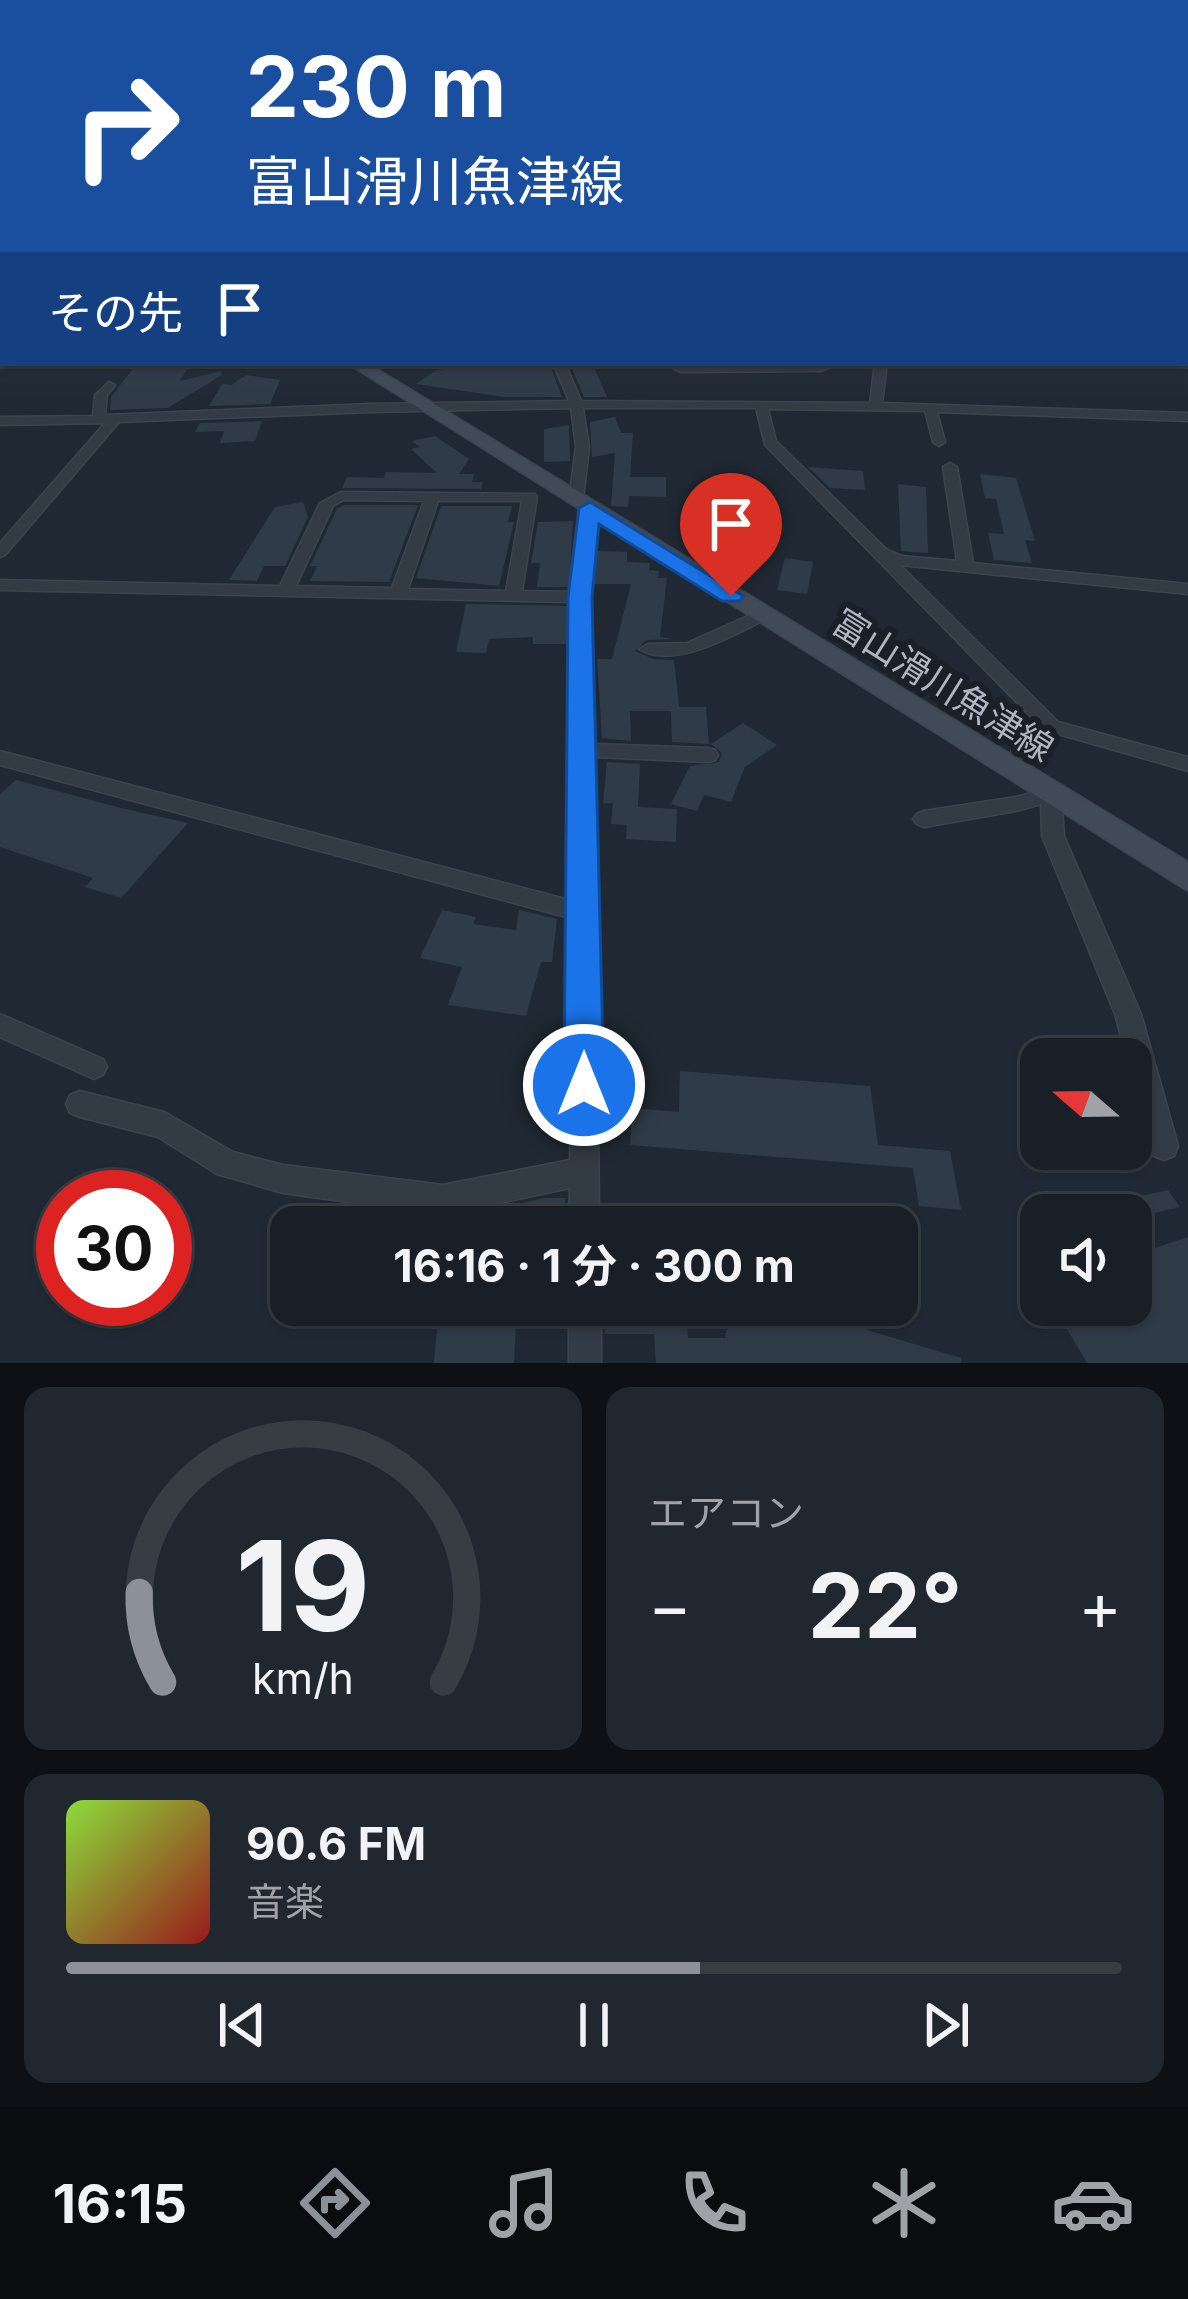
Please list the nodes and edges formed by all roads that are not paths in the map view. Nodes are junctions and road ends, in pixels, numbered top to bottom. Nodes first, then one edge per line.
1 (360, 366) edge
2 (561, 366) edge
3 (725, 366) edge
4 (823, 366) edge
5 (881, 366) edge
6 (680, 369) dead end
7 (109, 386) dead end
8 (581, 407) junction
9 (431, 408) junction
10 (762, 408) junction
11 (875, 408) junction
12 (930, 408) junction
13 (1188, 417) edge
14 (107, 419) junction
15 (0, 421) edge
16 (939, 442) dead end
17 (950, 467) dead end
18 (432, 496) junction
19 (583, 504) junction
20 (0, 552) edge
21 (881, 552) junction
22 (966, 567) junction
23 (0, 585) edge
24 (287, 588) junction
25 (1188, 589) edge
26 (398, 593) junction
27 (513, 596) junction
28 (580, 597) junction
29 (761, 615) junction
30 (648, 649) dead end
31 (1051, 726) junction
32 (585, 750) junction
33 (708, 755) dead end
34 (0, 758) edge
35 (1188, 764) edge
36 (1009, 767) junction
37 (1052, 794) junction
38 (924, 819) dead end
39 (1188, 878) edge
40 (585, 913) junction
41 (0, 1025) edge
42 (94, 1067) dead end
43 (80, 1104) dead end
44 (1164, 1146) dead end
45 (584, 1171) junction
46 (584, 1206) edge
47 (585, 1326) edge
48 (585, 1363) edge

1 - 9 main road, 富山滑川魚津線
2 - 8 street
3 - 4 street
3 - 6 street
5 - 11 street
7 - 14 street
8 - 9 street
8 - 10 street
8 - 19 street
9 - 14 street
9 - 19 main road, 富山滑川魚津線
10 - 11 street
10 - 21 street
11 - 12 street
12 - 13 street
12 - 16 street
14 - 15 street
14 - 20 street
17 - 22 street
18 - 24 street
18 - 26 street
18 - 27 street
19 - 28 street
19 - 29 main road, 富山滑川魚津線
21 - 22 street
21 - 31 street
22 - 25 street
23 - 24 street
24 - 26 street
26 - 27 street
27 - 28 street
28 - 32 street
29 - 30 street
29 - 36 main road, 富山滑川魚津線
31 - 35 street
31 - 36 street
32 - 33 street
32 - 40 street
34 - 40 street
36 - 37 main road, 富山滑川魚津線
37 - 38 street
37 - 39 main road, 富山滑川魚津線
37 - 44 street
40 - 45 street
41 - 42 street
43 - 45 street
45 - 46 street
47 - 48 street

